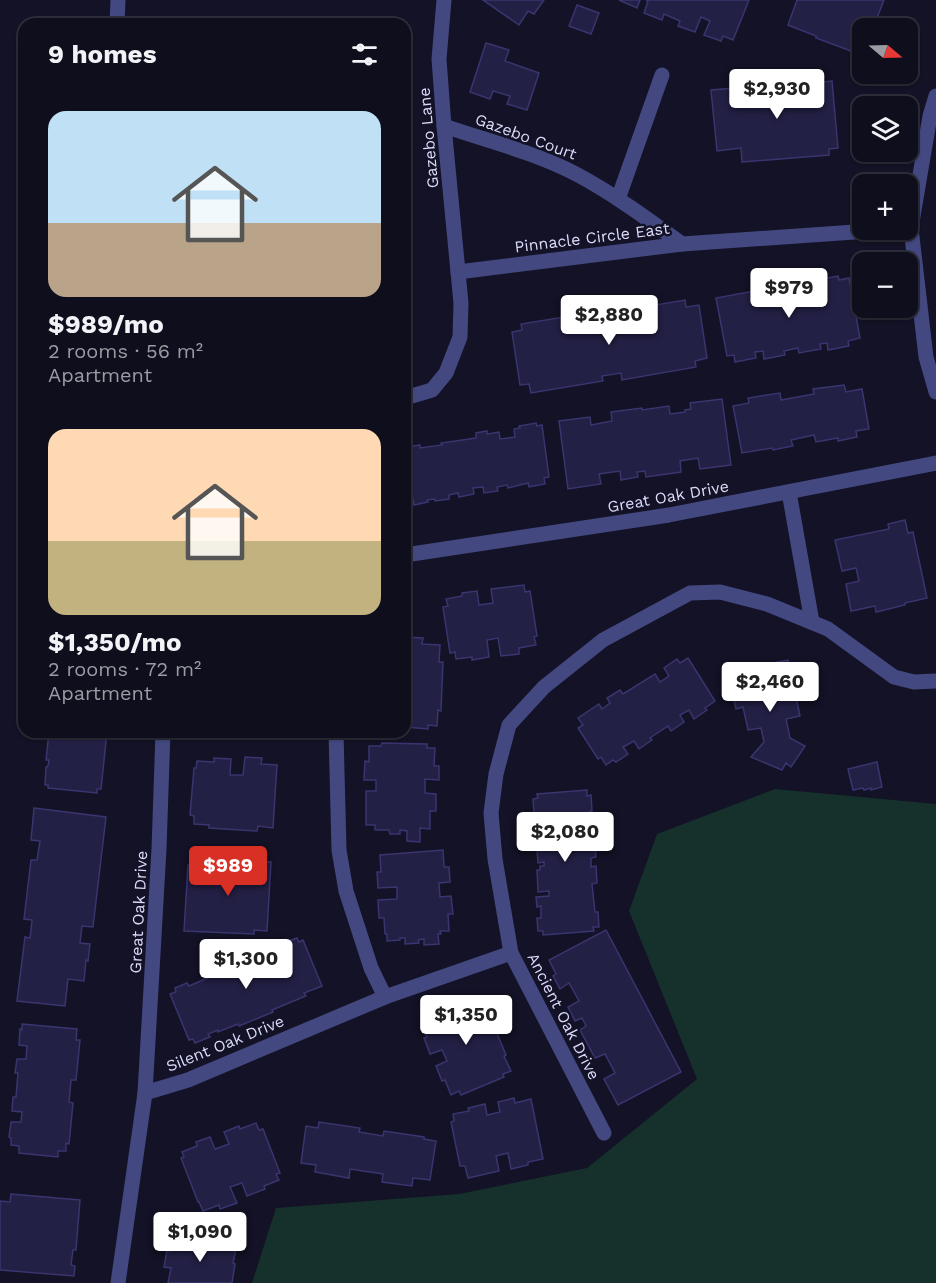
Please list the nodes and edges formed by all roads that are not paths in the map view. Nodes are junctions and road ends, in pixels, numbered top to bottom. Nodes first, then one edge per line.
1 (118, 0) edge
2 (444, 0) edge
3 (117, 18) edge
4 (662, 75) dead end
5 (936, 96) edge
6 (444, 126) junction
7 (918, 180) edge
8 (618, 198) junction
9 (852, 232) edge
10 (911, 240) edge
11 (682, 244) junction
12 (458, 272) junction
13 (936, 392) edge
14 (411, 396) edge
15 (936, 463) edge
16 (789, 492) junction
17 (411, 554) edge
18 (812, 622) junction
19 (936, 681) edge
20 (163, 738) edge
21 (336, 738) edge
22 (511, 953) junction
23 (385, 997) junction
24 (145, 1093) junction
25 (604, 1133) dead end
26 (118, 1283) edge

1 - 3 street
2 - 6 street, Gazebo Lane
4 - 8 street
5 - 7 street
6 - 8 street, Gazebo Court
6 - 12 street, Gazebo Lane
8 - 11 street, Gazebo Court
9 - 11 street, Pinnacle Circle East
10 - 13 street
11 - 12 street, Pinnacle Circle East
12 - 14 street
15 - 16 street, Great Oak Drive
16 - 17 street, Great Oak Drive
16 - 18 street
18 - 19 street, Ancient Oak Drive
18 - 22 street, Ancient Oak Drive
20 - 24 street, Great Oak Drive
21 - 23 street
22 - 23 street, Silent Oak Drive
22 - 25 street, Ancient Oak Drive
23 - 24 street, Silent Oak Drive
24 - 26 street, Great Oak Drive

